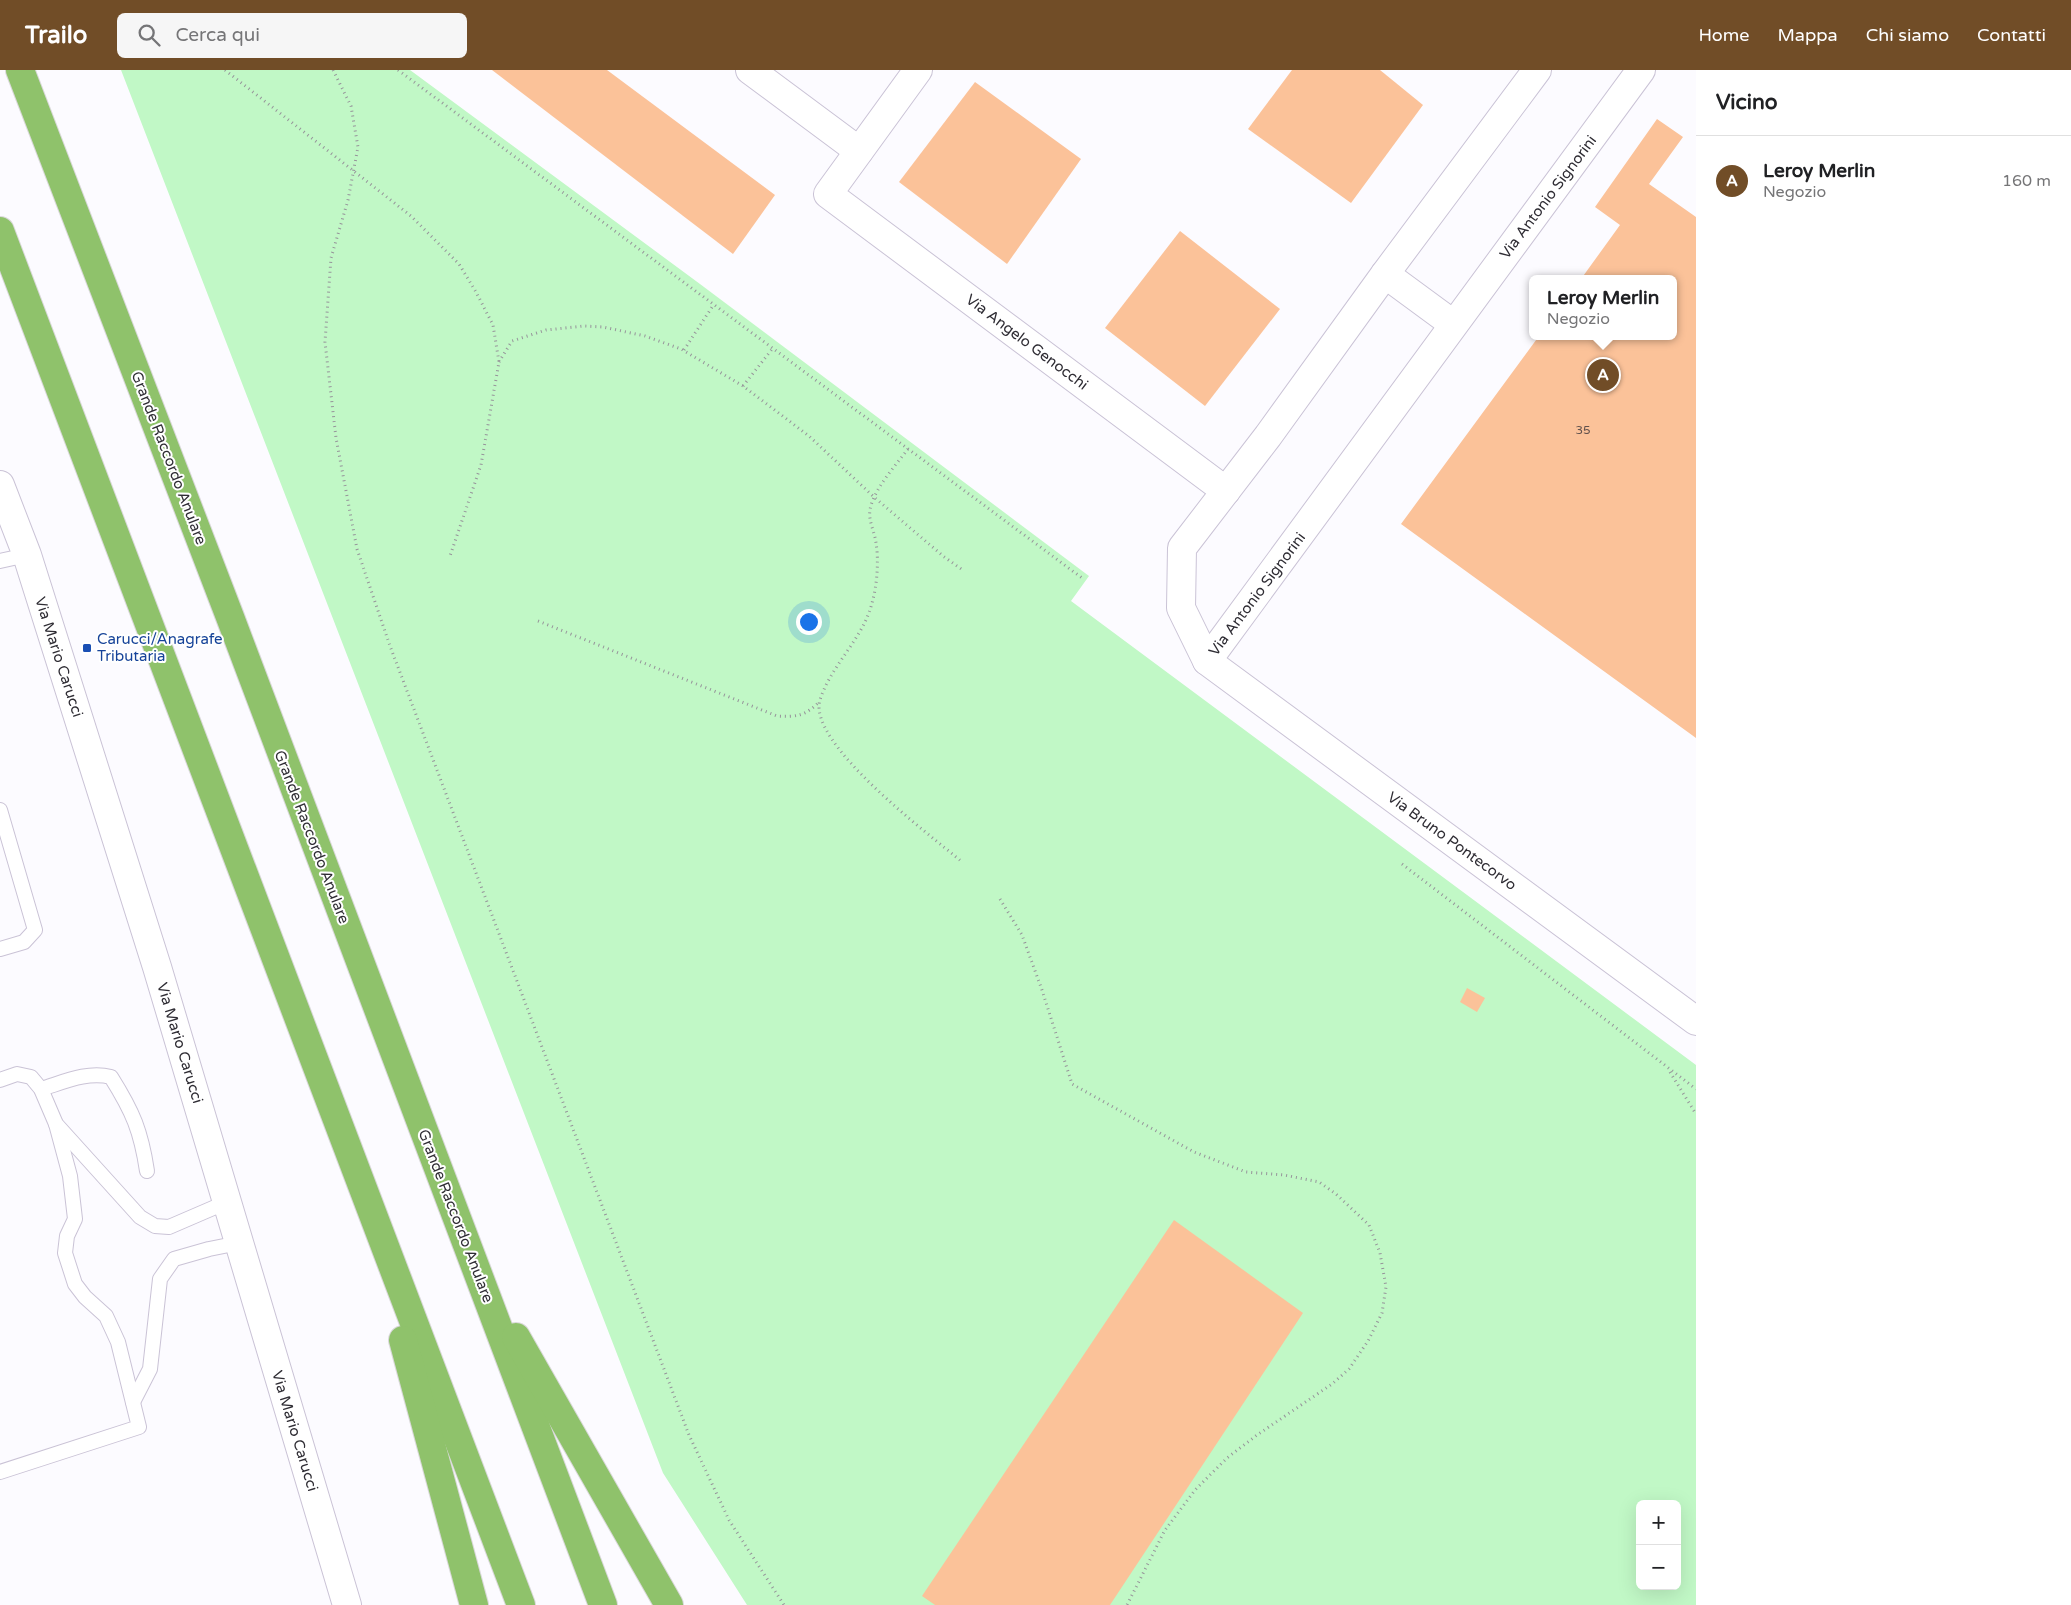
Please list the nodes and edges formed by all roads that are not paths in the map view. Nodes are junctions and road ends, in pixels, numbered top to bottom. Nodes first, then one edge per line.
1 (20, 70) edge
2 (750, 70) edge
3 (918, 70) edge
4 (1537, 70) edge
5 (1633, 73) edge
6 (859, 151) junction
7 (0, 231) edge
8 (1385, 274) junction
9 (1453, 324) junction
10 (0, 486) edge
11 (1226, 491) junction
12 (7, 528) edge
13 (27, 554) junction
14 (0, 561) edge
15 (1207, 661) junction
16 (0, 810) edge
17 (0, 949) edge
18 (1696, 1021) edge
19 (0, 1080) edge
20 (41, 1089) junction
21 (56, 1124) junction
22 (147, 1171) dead end
23 (360, 1182) junction
24 (227, 1202) junction
25 (239, 1243) junction
26 (474, 1265) junction
27 (133, 1402) junction
28 (0, 1472) edge
29 (347, 1605) edge
30 (474, 1605) edge
31 (521, 1605) edge
32 (603, 1605) edge
33 (669, 1605) edge

1 - 26 highway, Grande Raccordo Anulare
2 - 6 street
3 - 6 street
4 - 8 street, Via Antonio Signorini
5 - 9 street, Via Antonio Signorini
6 - 11 street, Via Angelo Genocchi
7 - 23 highway
8 - 9 street
8 - 11 street, Via Antonio Signorini
9 - 15 street, Via Antonio Signorini
10 - 12 street, Via Mario Carucci
11 - 15 street, Via Antonio Signorini
12 - 13 street, Via Mario Carucci
13 - 14 lane
13 - 24 street, Via Mario Carucci
15 - 18 street, Via Bruno Pontecorvo
16 - 17 lane
19 - 20 lane
20 - 21 lane
20 - 22 lane
21 - 24 lane
21 - 27 lane
23 - 30 highway
23 - 31 highway
24 - 25 street, Via Mario Carucci
25 - 27 lane
25 - 29 street, Via Mario Carucci
26 - 32 highway, Grande Raccordo Anulare
26 - 33 highway
27 - 28 lane

